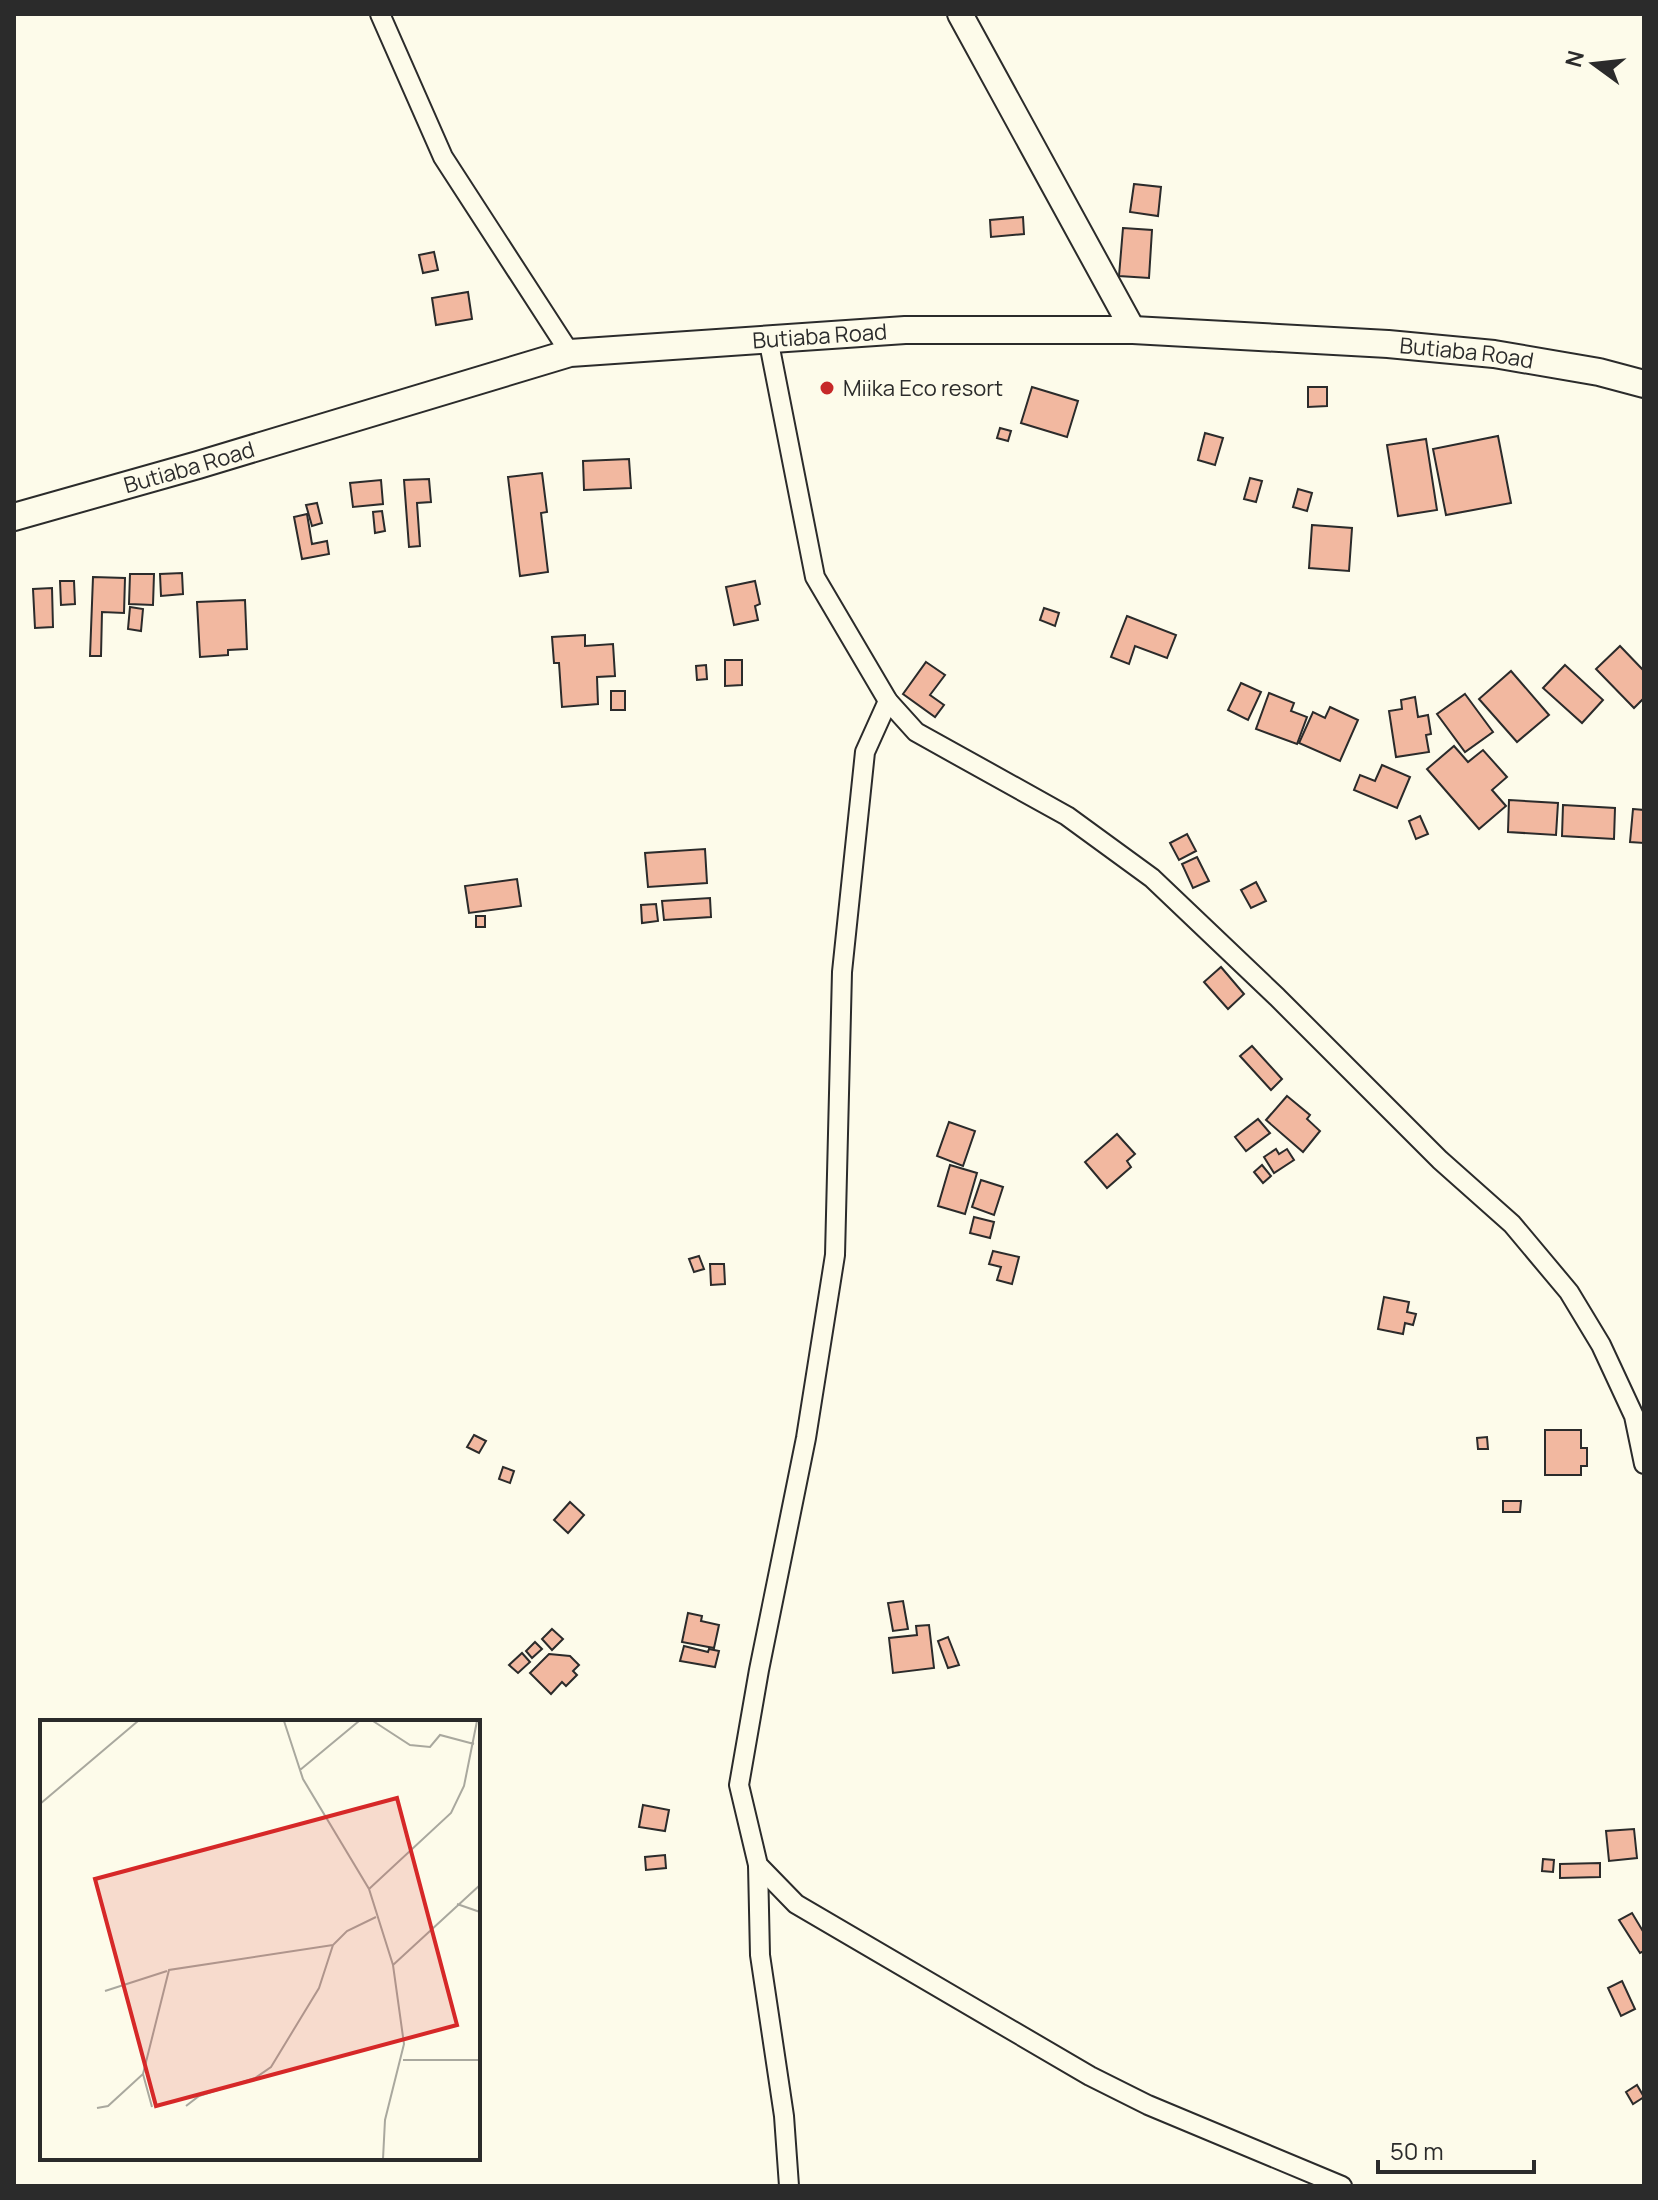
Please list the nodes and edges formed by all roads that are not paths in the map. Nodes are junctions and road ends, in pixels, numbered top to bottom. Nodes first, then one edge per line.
1 (380, 14) edge
2 (960, 14) edge
3 (1133, 330) junction
4 (768, 338) junction
5 (570, 353) junction
6 (1644, 384) edge
7 (14, 517) edge
8 (888, 701) junction
9 (1644, 1464) edge
10 (758, 1865) junction
11 (789, 2186) edge
12 (1342, 2186) edge

1 - 5 street
2 - 3 street
3 - 4 main road, Butiaba Road
3 - 6 main road, Butiaba Road
4 - 5 main road, Butiaba Road
4 - 8 street
5 - 7 main road, Butiaba Road
8 - 9 street
8 - 10 street
10 - 11 street
10 - 12 street

